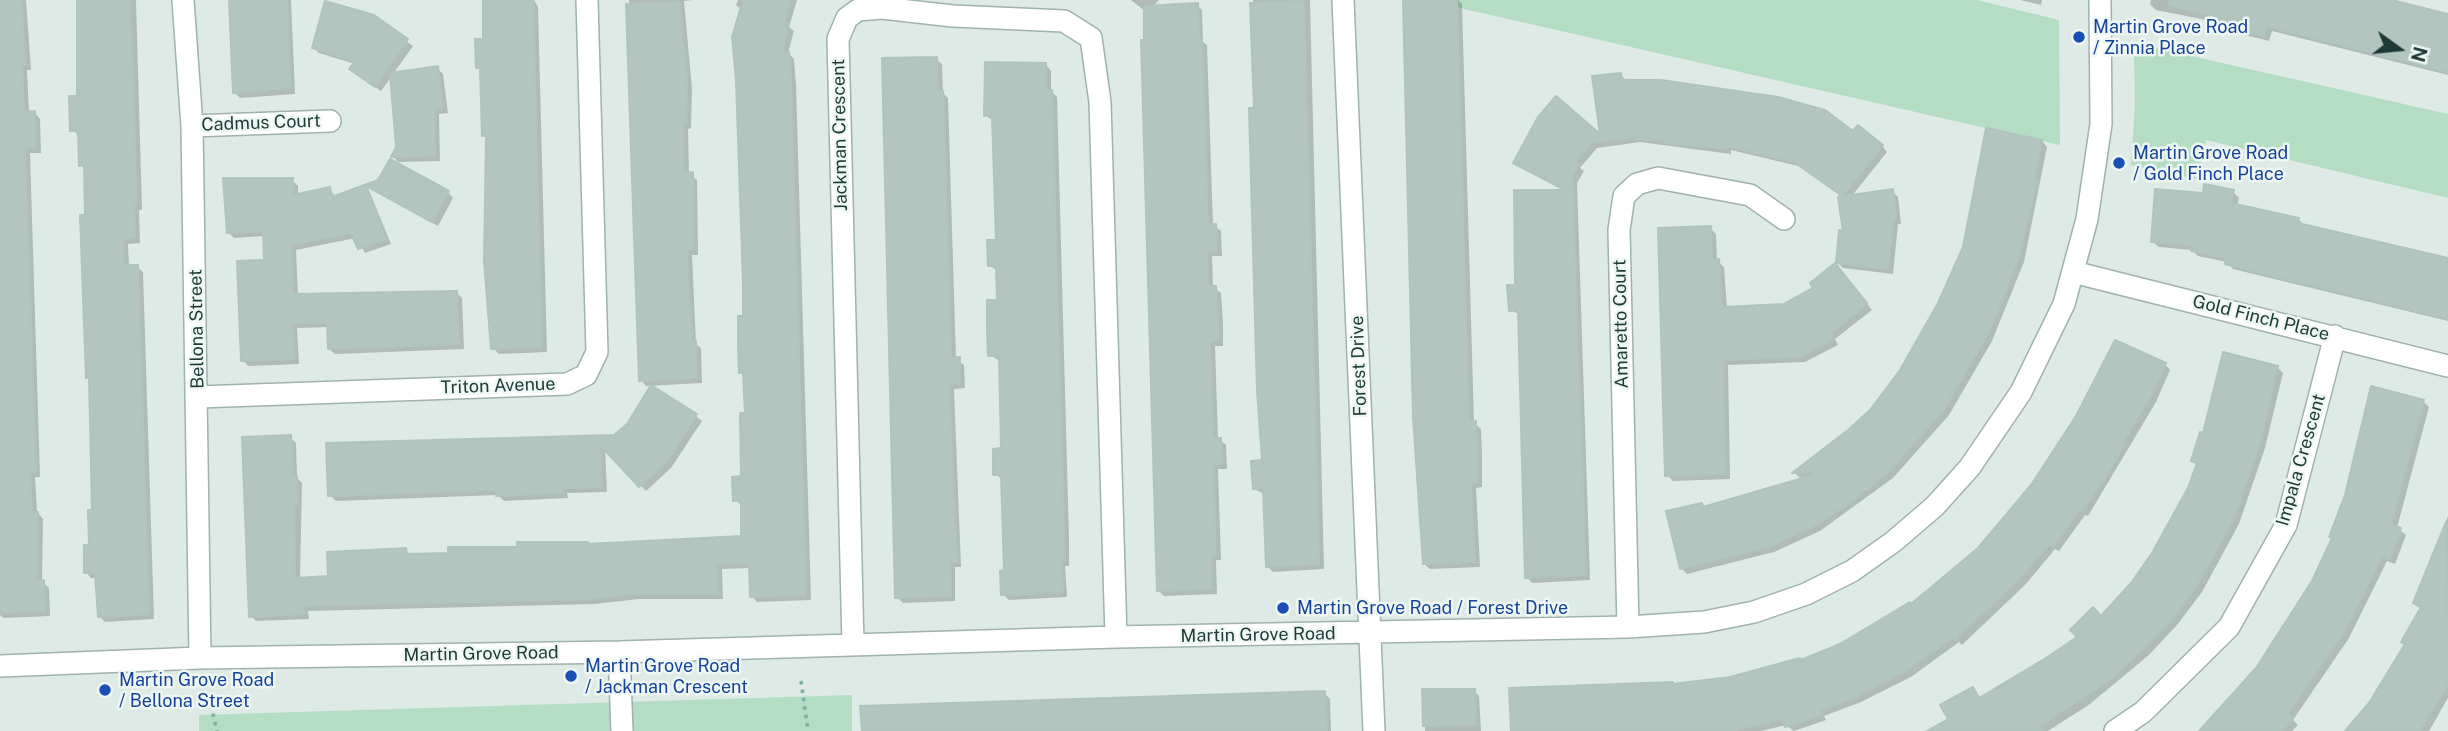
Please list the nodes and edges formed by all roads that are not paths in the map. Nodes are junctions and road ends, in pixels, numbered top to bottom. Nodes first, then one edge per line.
1 (183, 0) edge
2 (587, 0) edge
3 (1343, 0) edge
4 (2100, 0) edge
5 (330, 121) dead end
6 (192, 126) junction
7 (1783, 219) dead end
8 (2073, 272) junction
9 (2335, 336) junction
10 (2448, 366) edge
11 (198, 397) junction
12 (1628, 627) junction
13 (1371, 633) junction
14 (1116, 637) junction
15 (853, 644) junction
16 (619, 652) junction
17 (200, 658) junction
18 (0, 667) edge
19 (622, 731) edge
20 (1374, 731) edge
21 (2115, 731) edge

1 - 6 street, Bellona Street
2 - 11 street, Triton Avenue
3 - 13 street, Forest Drive
4 - 8 street, Martin Grove Road
5 - 6 street, Cadmus Court
6 - 11 street, Bellona Street
7 - 12 street, Amaretto Court
8 - 9 street, Gold Finch Place
8 - 12 street, Martin Grove Road
9 - 10 street, Gold Finch Place
9 - 21 street, Impala Crescent
11 - 17 street, Bellona Street
12 - 13 street, Martin Grove Road
13 - 14 street, Martin Grove Road
13 - 20 street, Forest Drive
14 - 15 street, Martin Grove Road
14 - 15 street, Jackman Crescent
15 - 16 street, Martin Grove Road
16 - 17 street, Martin Grove Road
16 - 19 street
17 - 18 street, Martin Grove Road

